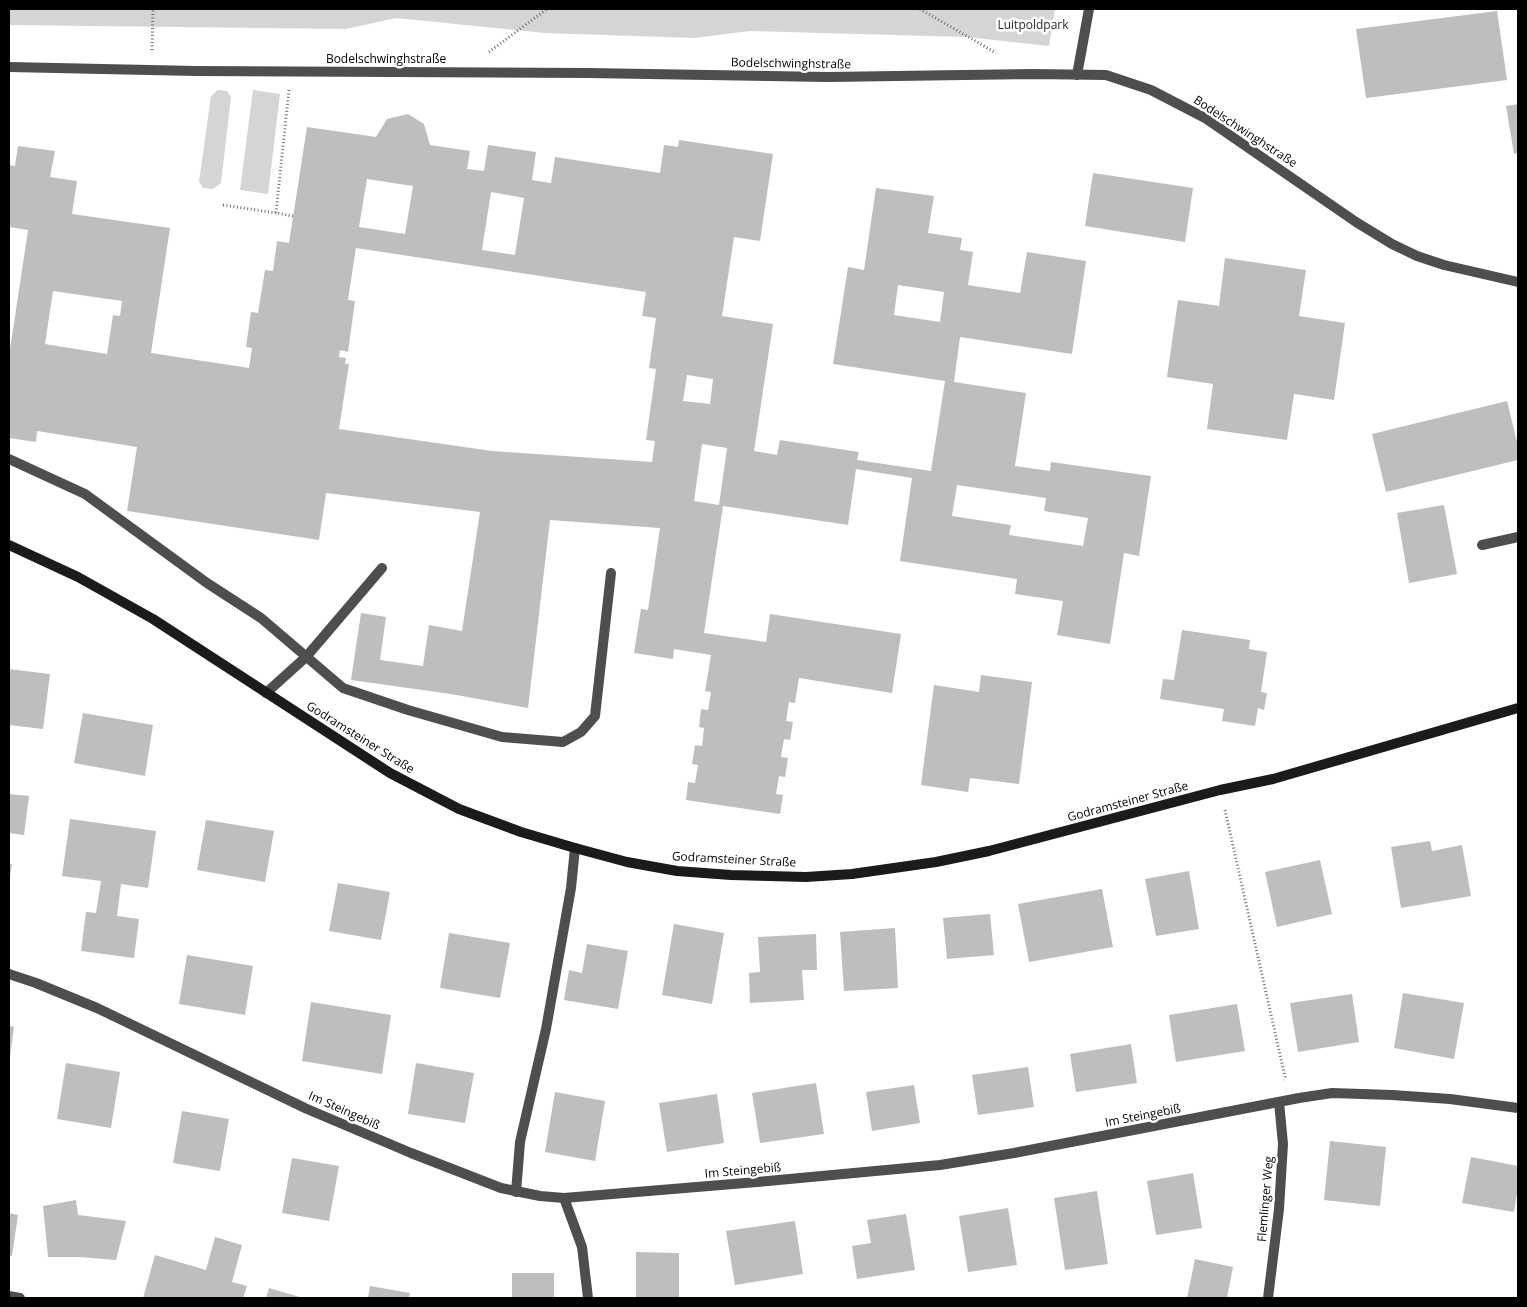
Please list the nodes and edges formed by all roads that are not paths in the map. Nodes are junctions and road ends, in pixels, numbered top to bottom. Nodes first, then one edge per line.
1 (1089, 9) edge
2 (9, 67) edge
3 (1077, 75) junction
4 (1518, 282) edge
5 (9, 459) edge
6 (1518, 537) edge
7 (9, 545) edge
8 (1482, 545) dead end
9 (382, 568) dead end
10 (610, 573) dead end
11 (306, 657) junction
12 (266, 693) junction
13 (1518, 708) edge
14 (575, 848) junction
15 (9, 974) edge
16 (1279, 1102) junction
17 (1518, 1108) edge
18 (516, 1192) junction
19 (564, 1198) junction
20 (9, 1296) edge
21 (20, 1298) edge
22 (588, 1298) edge
23 (1268, 1298) edge

1 - 3 street
2 - 3 street, Bodelschwinghstraße
3 - 4 street, Bodelschwinghstraße
5 - 11 street
6 - 8 street
7 - 12 street, Godramsteiner Straße
9 - 11 street
10 - 11 street
11 - 12 street
12 - 14 street, Godramsteiner Straße
13 - 14 street, Godramsteiner Straße
14 - 18 street
15 - 18 street, Im Steingebiß
16 - 17 street, Im Steingebiß
16 - 19 street, Im Steingebiß
16 - 23 street, Flemlinger Weg
18 - 19 street, Im Steingebiß
19 - 22 street
20 - 21 street

